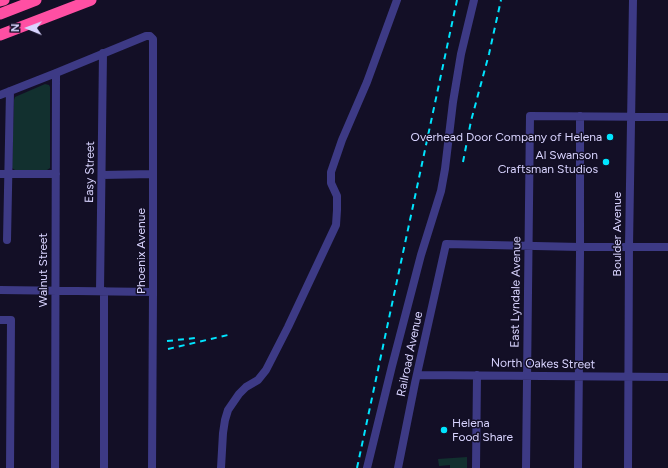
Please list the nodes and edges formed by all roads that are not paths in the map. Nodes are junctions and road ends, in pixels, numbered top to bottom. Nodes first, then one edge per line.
1 (4, 0) edge
2 (36, 0) edge
3 (91, 0) edge
4 (397, 0) edge
5 (474, 0) edge
6 (633, 0) edge
7 (0, 1) edge
8 (0, 14) edge
9 (0, 35) edge
10 (103, 54) junction
11 (56, 73) junction
12 (10, 91) junction
13 (0, 95) edge
14 (580, 116) junction
15 (630, 117) junction
16 (668, 117) edge
17 (4, 174) edge
18 (56, 174) junction
19 (153, 174) junction
20 (102, 175) junction
21 (7, 240) dead end
22 (528, 246) junction
23 (629, 246) junction
24 (580, 247) junction
25 (668, 247) edge
26 (0, 290) edge
27 (55, 290) junction
28 (102, 291) junction
29 (153, 292) junction
30 (0, 320) edge
31 (418, 375) junction
32 (477, 375) junction
33 (527, 375) junction
34 (579, 376) junction
35 (628, 377) junction
36 (668, 377) edge
37 (10, 468) edge
38 (55, 468) edge
39 (104, 468) edge
40 (152, 468) edge
41 (221, 468) edge
42 (367, 468) edge
43 (398, 468) edge
44 (476, 468) edge
45 (526, 468) edge
46 (578, 468) edge
47 (628, 468) edge

1 - 7 highway
2 - 8 highway
3 - 9 highway
4 - 41 street
5 - 42 street
6 - 15 street, Boulder Avenue
10 - 11 street
10 - 19 street, Phoenix Avenue
10 - 20 street, Easy Street
11 - 12 street
11 - 18 street, Walnut Street
12 - 13 street
12 - 17 street
14 - 15 street
14 - 22 street, East Lyndale Avenue
14 - 24 street
15 - 16 street
15 - 23 street, Boulder Avenue
17 - 18 street
17 - 21 street
18 - 27 street, Walnut Street
19 - 20 street
19 - 29 street, Phoenix Avenue
20 - 28 street, Easy Street
22 - 24 street
22 - 31 street, Railroad Avenue
22 - 33 street, East Lyndale Avenue
23 - 24 street
23 - 25 street
23 - 35 street, Boulder Avenue
24 - 34 street
26 - 27 street
27 - 28 street
27 - 38 street, Walnut Street
28 - 29 street
28 - 39 street, Easy Street
29 - 40 street, Phoenix Avenue
30 - 37 street
31 - 32 street, North Oakes Street
31 - 43 street, Railroad Avenue
32 - 33 street, North Oakes Street
32 - 44 street
33 - 34 street, North Oakes Street
33 - 45 street, East Lyndale Avenue
34 - 35 street, North Oakes Street
34 - 46 street
35 - 36 street, North Oakes Street
35 - 47 street, Boulder Avenue

